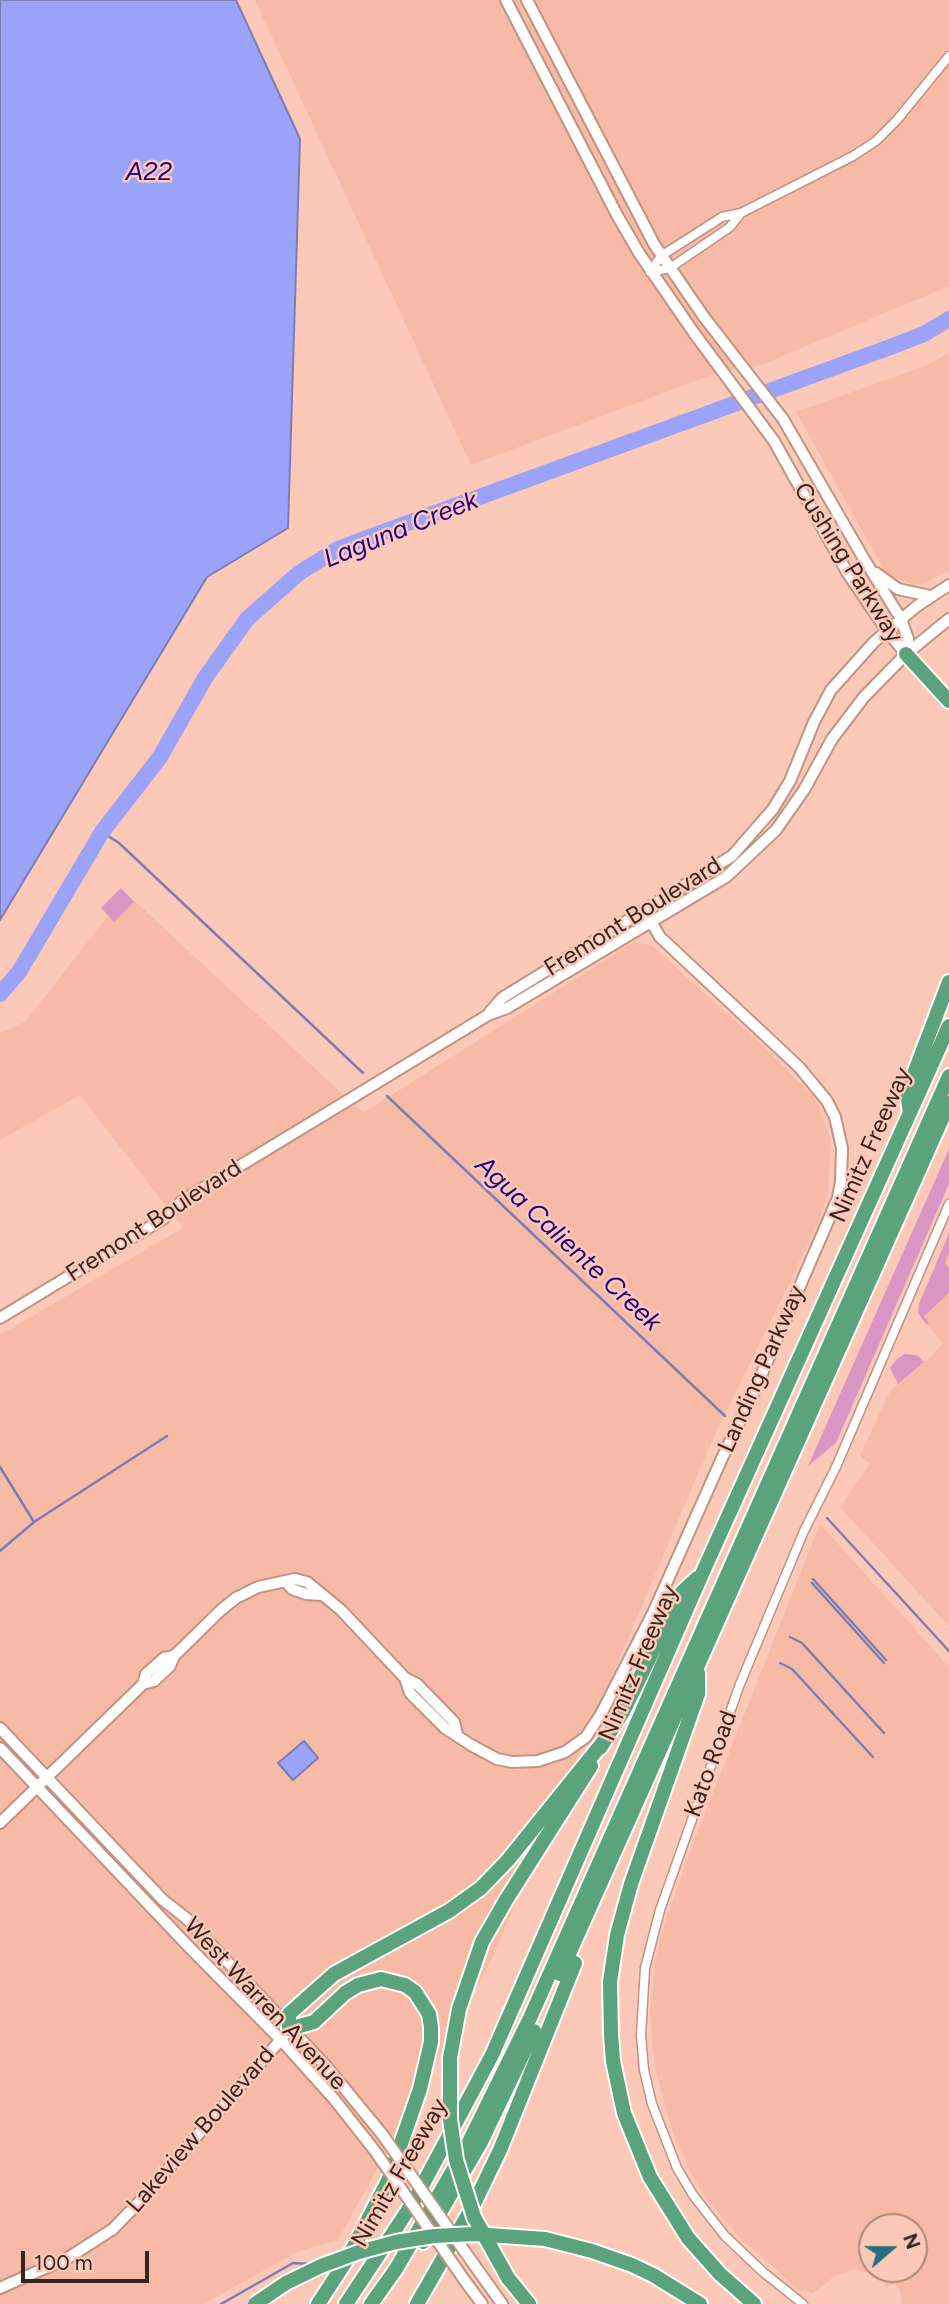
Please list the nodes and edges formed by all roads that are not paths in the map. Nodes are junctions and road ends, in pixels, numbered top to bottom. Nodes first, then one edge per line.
1 (506, 0) edge
2 (527, 0) edge
3 (949, 57) edge
4 (741, 213) junction
5 (661, 256) junction
6 (670, 268) junction
7 (650, 272) junction
8 (864, 559) junction
9 (949, 584) edge
10 (930, 596) junction
11 (901, 619) junction
12 (949, 619) edge
13 (887, 631) junction
14 (906, 654) junction
15 (949, 701) edge
16 (804, 750) junction
17 (804, 790) junction
18 (780, 797) junction
19 (776, 831) junction
20 (645, 911) junction
21 (651, 921) junction
22 (949, 982) edge
23 (488, 1015) junction
24 (949, 1026) edge
25 (949, 1076) edge
26 (949, 1103) edge
27 (910, 1113) junction
28 (949, 1205) edge
29 (0, 1318) edge
30 (702, 1574) junction
31 (698, 1665) junction
32 (0, 1728) edge
33 (604, 1741) junction
34 (0, 1748) edge
35 (48, 1777) junction
36 (38, 1788) junction
37 (0, 1823) edge
38 (585, 1919) junction
39 (285, 2034) junction
40 (0, 2288) edge
41 (255, 2304) edge
42 (318, 2304) edge
43 (346, 2304) edge
44 (371, 2304) edge
45 (382, 2304) edge
46 (416, 2304) edge
47 (482, 2304) edge
48 (502, 2304) edge
49 (529, 2304) edge
50 (700, 2304) edge
51 (754, 2304) edge
52 (803, 2304) edge

1 - 7 main road, Cushing Parkway
2 - 5 main road, Cushing Parkway
3 - 4 street
4 - 5 street
4 - 6 street
5 - 6 main road, Cushing Parkway
5 - 7 street
6 - 7 street
6 - 8 main road, Cushing Parkway
7 - 13 main road, Cushing Parkway
8 - 10 main road
8 - 11 main road, Cushing Parkway
9 - 10 main road, Fremont Boulevard
10 - 11 main road, Fremont Boulevard
11 - 13 main road, Fremont Boulevard
11 - 14 main road, Cushing Parkway
12 - 14 main road, Fremont Boulevard
13 - 14 main road, Cushing Parkway
13 - 16 main road, Fremont Boulevard
14 - 15 highway
14 - 17 main road, Fremont Boulevard
16 - 17 main road
16 - 18 main road, Fremont Boulevard
17 - 19 main road, Fremont Boulevard
18 - 19 main road
18 - 20 main road, Fremont Boulevard
19 - 21 main road, Fremont Boulevard
20 - 21 main road, Landing Parkway
20 - 23 main road, Fremont Boulevard
21 - 23 main road, Fremont Boulevard
21 - 35 main road, Landing Parkway
22 - 27 highway
23 - 29 main road, Fremont Boulevard
24 - 27 highway, Nimitz Freeway
25 - 44 highway
26 - 31 highway
27 - 30 highway, Nimitz Freeway
28 - 52 street, Kato Road
30 - 33 highway
30 - 43 highway, Nimitz Freeway
31 - 38 highway
31 - 51 highway
32 - 35 main road, West Warren Avenue
33 - 39 highway
33 - 49 highway, bridge
34 - 36 main road, West Warren Avenue
35 - 36 main road, Landing Parkway
35 - 39 main road, West Warren Avenue
36 - 37 main road, Landing Parkway
36 - 39 main road, West Warren Avenue
38 - 45 highway
38 - 46 highway
39 - 40 main road, Lakeview Boulevard
39 - 42 highway
39 - 47 main road, West Warren Avenue, bridge
39 - 48 main road, West Warren Avenue, bridge
41 - 50 highway, bridge

